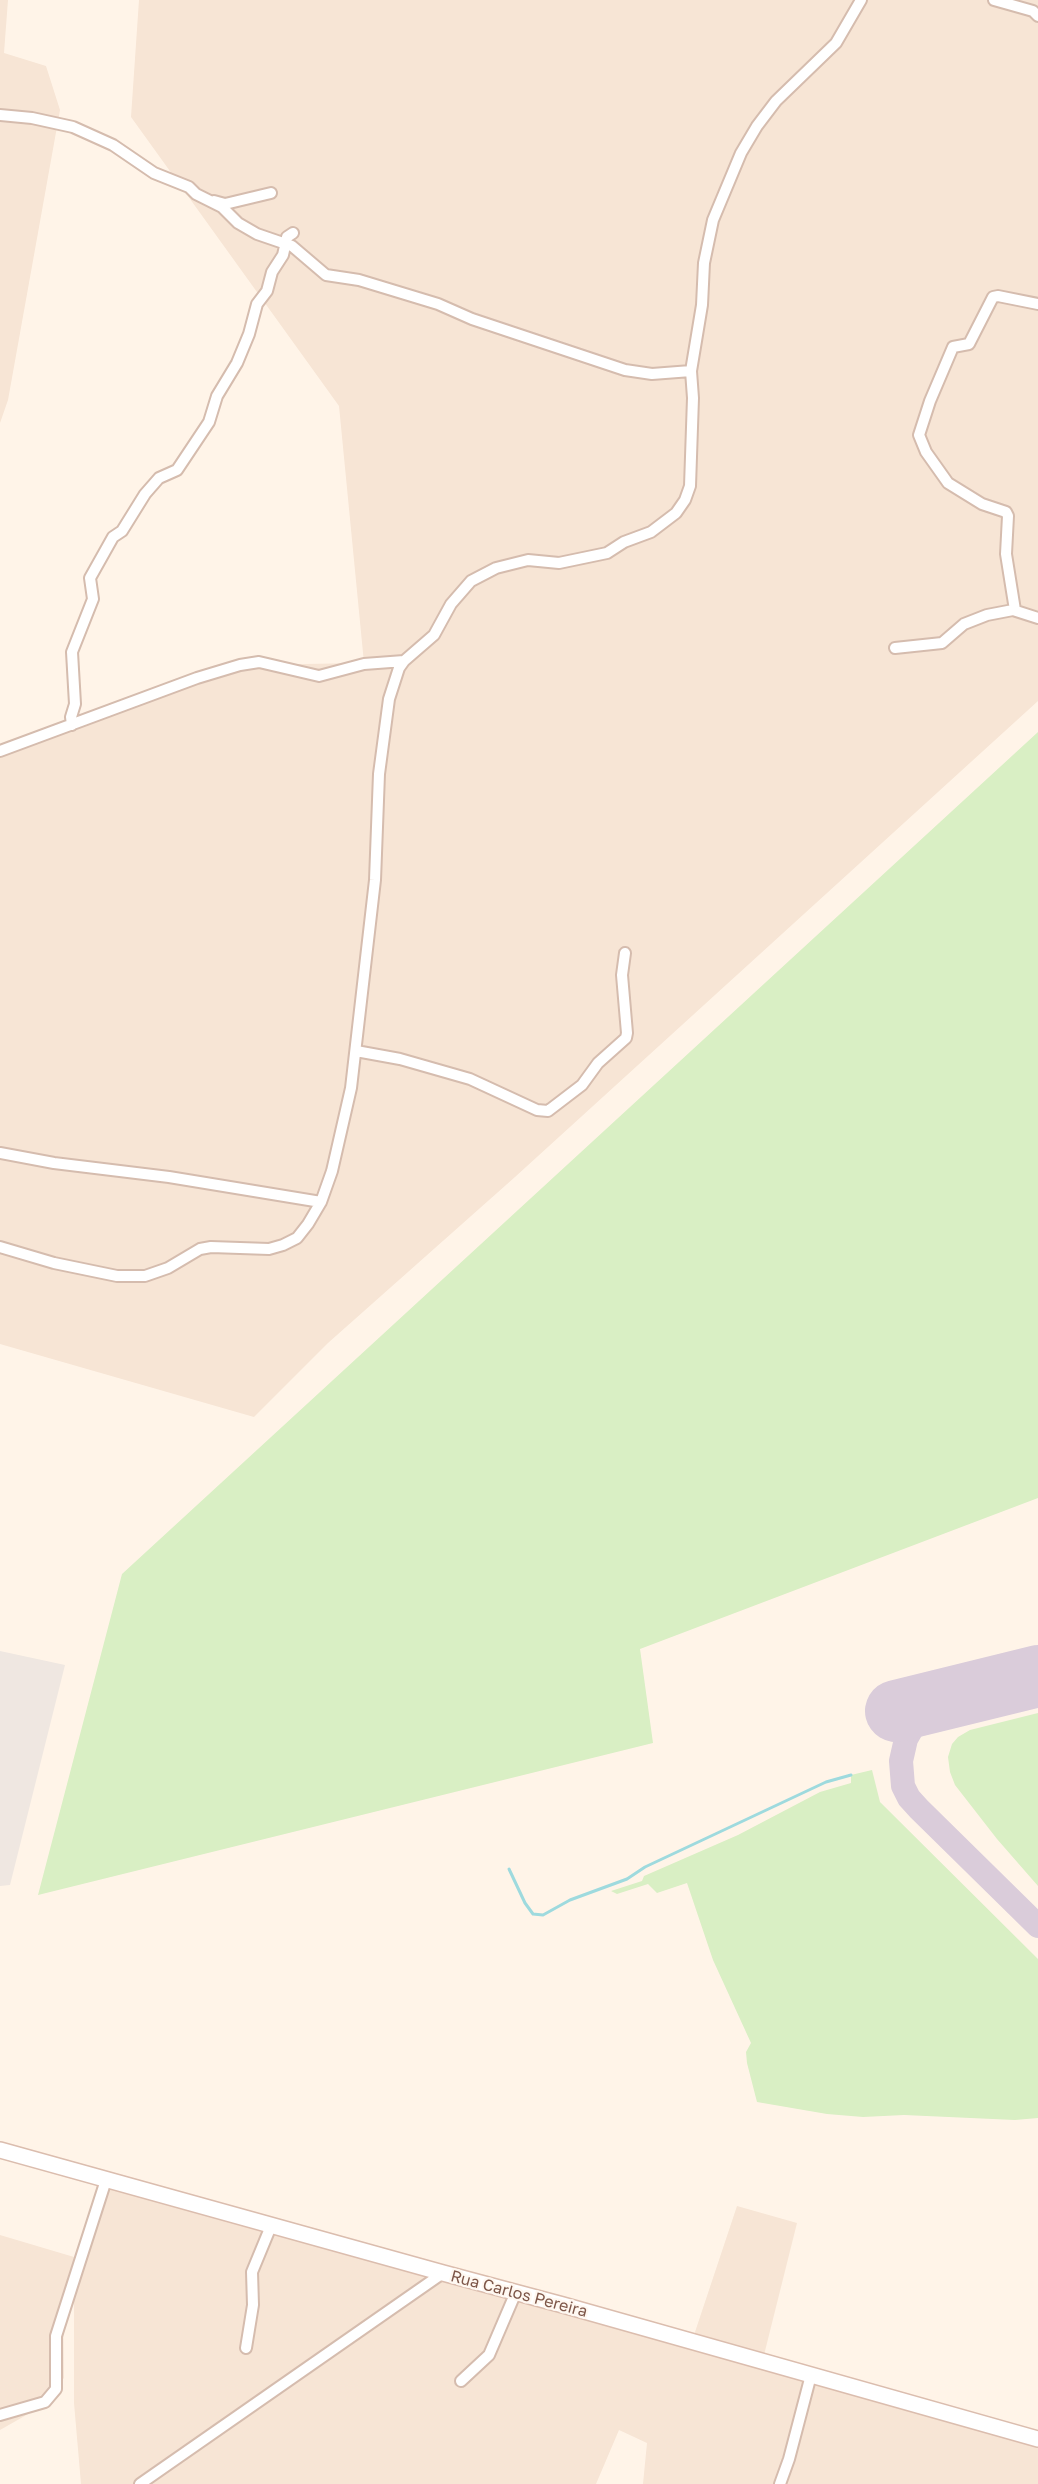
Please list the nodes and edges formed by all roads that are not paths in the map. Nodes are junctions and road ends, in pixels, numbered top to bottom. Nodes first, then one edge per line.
1 (861, 0) edge
2 (994, 0) edge
3 (1036, 12) edge
4 (0, 115) edge
5 (271, 194) dead end
6 (210, 201) junction
7 (289, 238) junction
8 (1038, 304) edge
9 (691, 371) junction
10 (1015, 610) junction
11 (1038, 618) edge
12 (895, 648) dead end
13 (404, 661) junction
14 (72, 724) junction
15 (0, 751) edge
16 (625, 953) dead end
17 (356, 1052) junction
18 (0, 1153) edge
19 (321, 1202) junction
20 (0, 1247) edge
21 (0, 2150) edge
22 (106, 2180) junction
23 (271, 2226) junction
24 (443, 2273) junction
25 (516, 2292) junction
26 (246, 2348) dead end
27 (812, 2375) junction
28 (461, 2381) dead end
29 (0, 2415) edge
30 (1038, 2439) edge
31 (140, 2484) edge
32 (780, 2484) edge

1 - 9 street
2 - 3 street
4 - 6 street
5 - 6 street
6 - 7 street
7 - 9 street
7 - 14 street
8 - 10 street
9 - 13 street
10 - 11 street
10 - 12 street
13 - 14 street
13 - 17 street
14 - 15 street
16 - 17 street
17 - 19 street
18 - 19 street
19 - 20 street
21 - 22 main road, Rua Carlos Pereira
22 - 23 main road, Rua Carlos Pereira
22 - 29 street
23 - 24 main road, Rua Carlos Pereira
23 - 26 street
24 - 25 main road, Rua Carlos Pereira
24 - 31 street
25 - 27 main road, Rua Carlos Pereira
25 - 28 street
27 - 30 main road, Rua Carlos Pereira
27 - 32 street

